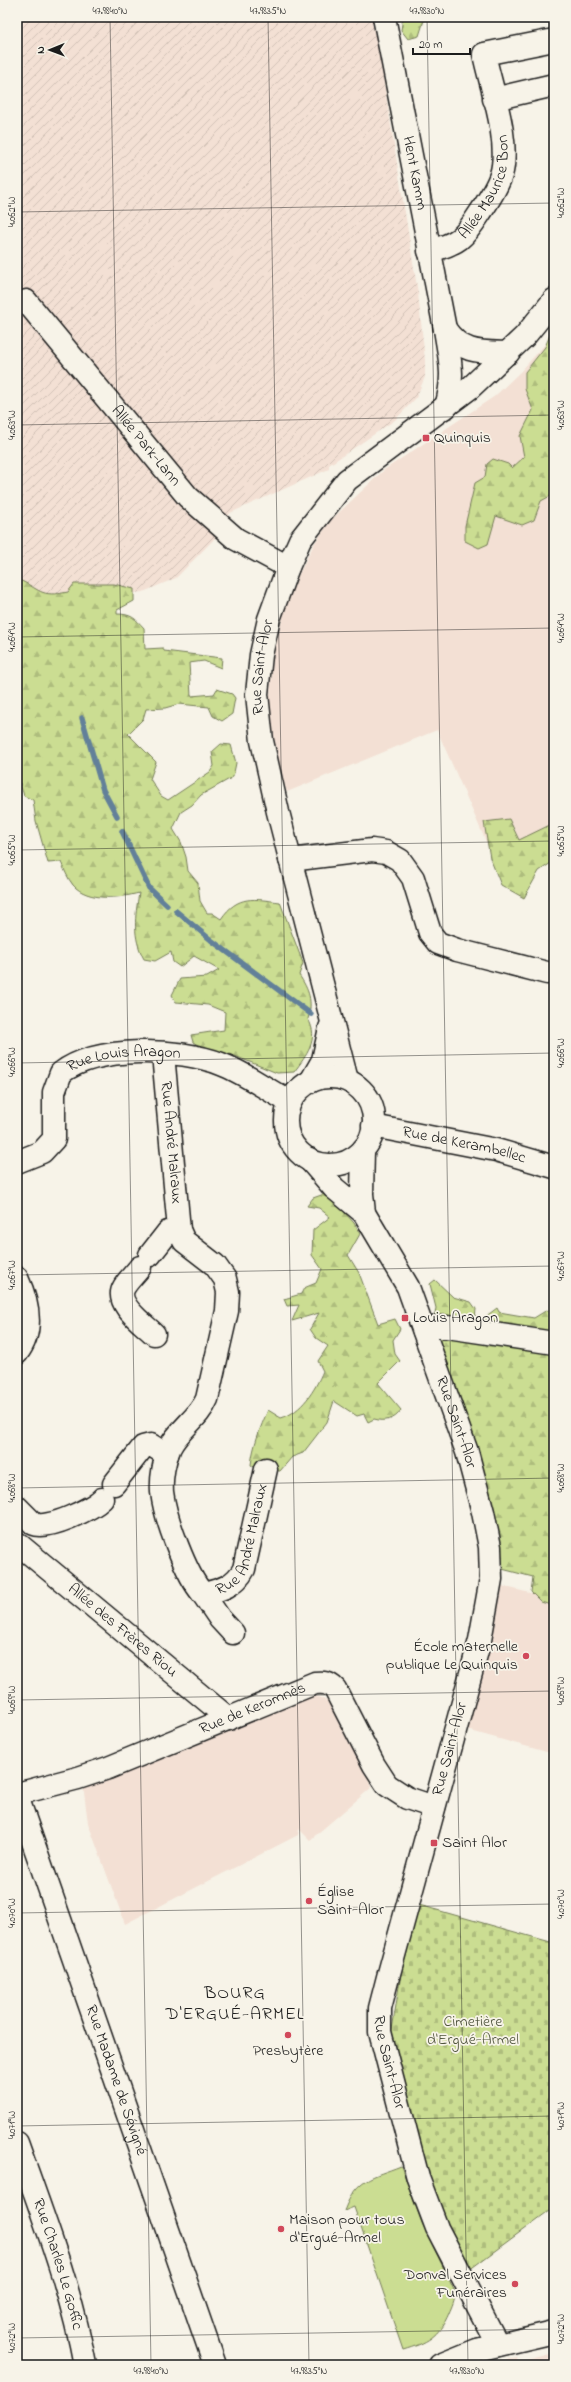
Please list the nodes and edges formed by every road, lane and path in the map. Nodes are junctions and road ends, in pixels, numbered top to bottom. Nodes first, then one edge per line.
1 (384, 17) edge
2 (554, 40) edge
3 (554, 85) edge
4 (494, 99) junction
5 (429, 251) junction
6 (554, 300) edge
7 (26, 301) dead end
8 (445, 329) junction
9 (460, 346) junction
10 (508, 353) junction
11 (470, 388) junction
12 (446, 408) junction
13 (288, 566) junction
14 (290, 860) junction
15 (547, 973) dead end
16 (331, 1021) junction
17 (163, 1054) junction
18 (347, 1080) junction
19 (311, 1081) junction
20 (290, 1102) junction
21 (373, 1126) junction
22 (363, 1150) junction
23 (309, 1160) junction
24 (17, 1162) edge
25 (554, 1167) edge
26 (364, 1213) junction
27 (179, 1230) junction
28 (17, 1278) edge
29 (424, 1331) junction
30 (154, 1334) dead end
31 (554, 1343) edge
32 (17, 1353) edge
33 (167, 1455) junction
34 (266, 1469) dead end
35 (17, 1508) edge
36 (17, 1543) edge
37 (203, 1594) junction
38 (233, 1633) dead end
39 (229, 1719) junction
40 (17, 1795) edge
41 (434, 1807) junction
42 (17, 2143) edge
43 (468, 2289) junction
44 (554, 2332) edge
45 (498, 2345) junction
46 (469, 2352) junction
47 (85, 2365) edge
48 (215, 2365) edge
49 (440, 2365) edge

1 - 5 street, Hent Kamm
2 - 4 street, Allée Maurice Bon
3 - 4 street
4 - 5 street, Allée Maurice Bon
5 - 8 street, Hent Kamm
6 - 10 street, Rue Saint-Alor
7 - 13 street, Allée Park-Lann
8 - 9 street, Hent Kamm
8 - 12 street, Hent Kamm
9 - 10 street
9 - 11 street, Hent Kamm
10 - 11 street, Rue Saint-Alor
11 - 12 street, Rue Saint-Alor
12 - 13 street, Rue Saint-Alor
13 - 14 street, Rue Saint-Alor
14 - 15 street
14 - 16 street, Rue Saint-Alor
16 - 18 street, Rue Saint-Alor
16 - 19 street, Rue Saint-Alor
17 - 20 street, Rue Louis Aragon
17 - 24 street, Rue Louis Aragon
17 - 27 street, Rue André Malraux
18 - 19 street
18 - 21 street
19 - 20 street
20 - 23 street
21 - 22 street
21 - 25 street, Rue de Kerambellec
22 - 23 street
22 - 26 street, Rue Saint-Alor
23 - 26 street, Rue Saint-Alor
26 - 29 street, Rue Saint-Alor
27 - 30 street
27 - 33 street, Rue André Malraux
28 - 32 street
29 - 31 street
29 - 41 street, Rue Saint-Alor
33 - 35 street
33 - 37 street, Rue André Malraux
34 - 37 street, Rue André Malraux
36 - 39 street, Allée des Frères Riou
37 - 38 street, Rue André Malraux
39 - 40 street, Rue de Keromnès
39 - 41 street, Rue de Keromnès
40 - 48 street, Rue Madame de Sévigné
41 - 43 street, Rue Saint-Alor
42 - 47 street, Rue Charles Le Goffic
43 - 45 street, Rue Saint-Alor
43 - 46 street, Rue Saint-Alor
44 - 45 street
45 - 46 street
46 - 49 street

